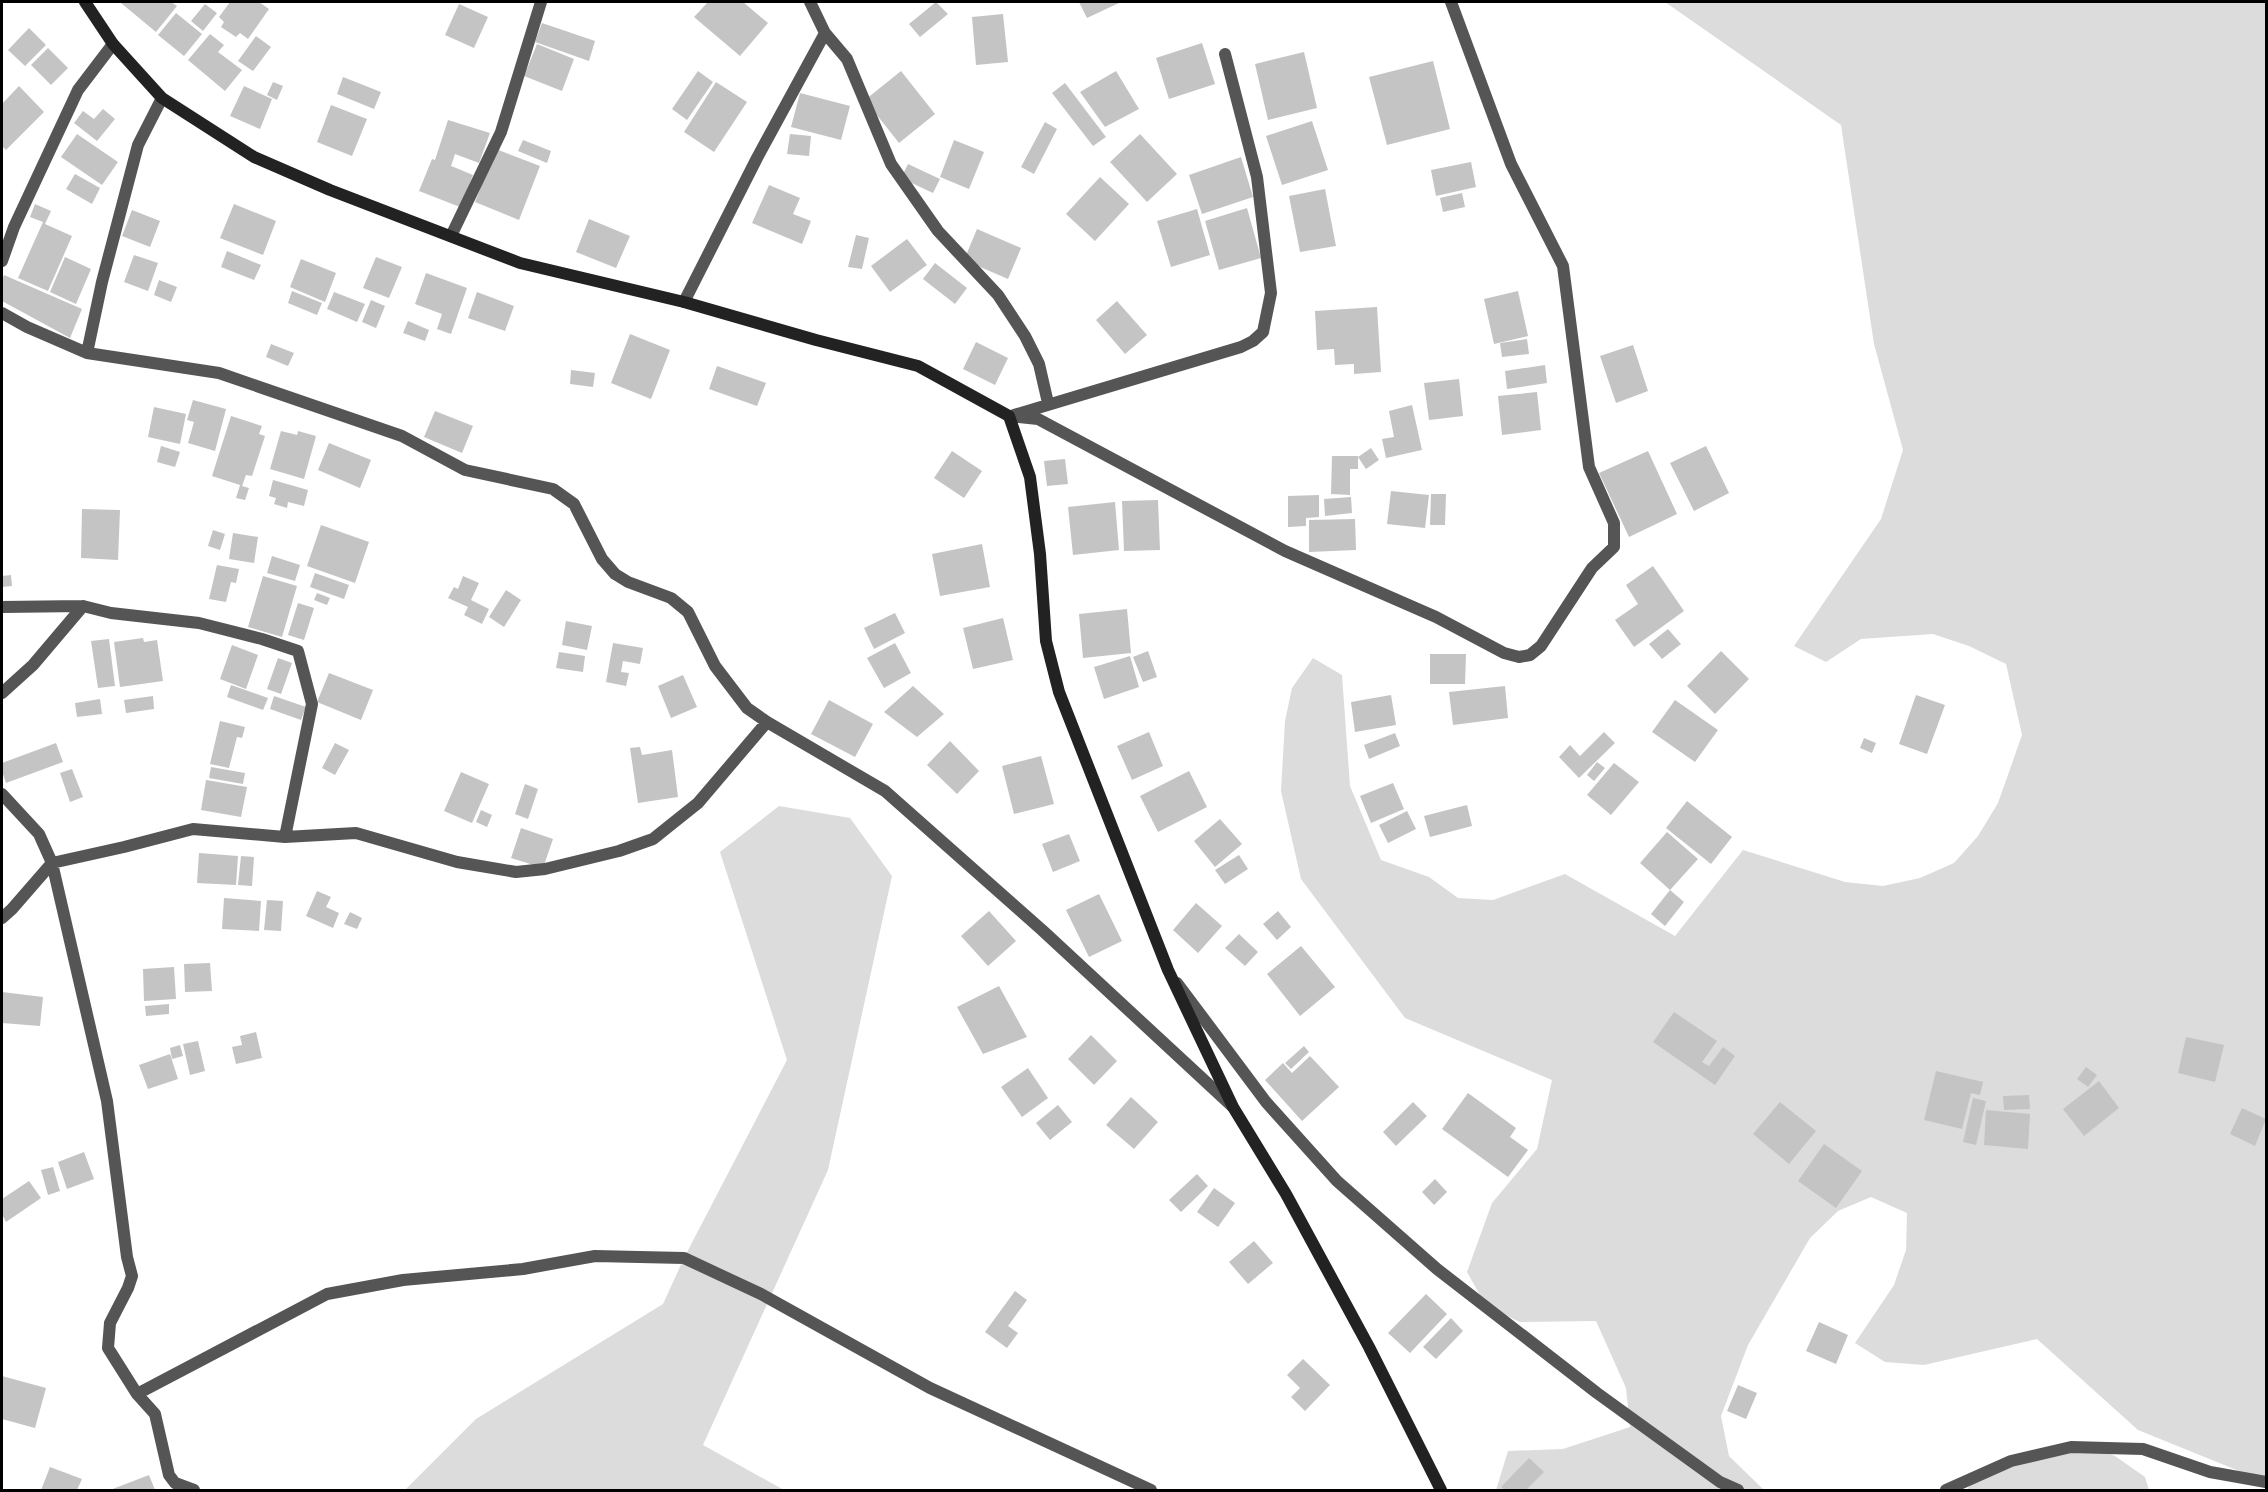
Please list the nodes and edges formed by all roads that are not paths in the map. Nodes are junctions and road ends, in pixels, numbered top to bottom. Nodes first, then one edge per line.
1 (85, 2) edge
2 (541, 2) edge
3 (810, 2) edge
4 (1451, 2) edge
5 (825, 33) junction
6 (113, 44) junction
7 (1225, 54) dead end
8 (162, 98) junction
9 (451, 237) junction
10 (2, 261) edge
11 (684, 302) junction
12 (2, 313) edge
13 (87, 353) junction
14 (1048, 403) junction
15 (1010, 416) junction
16 (83, 606) junction
17 (2, 607) edge
18 (2, 693) edge
19 (766, 722) junction
20 (2, 794) edge
21 (285, 837) junction
22 (52, 863) junction
23 (2, 918) edge
24 (1168, 970) junction
25 (1233, 1107) junction
26 (137, 1394) junction
27 (2266, 1482) edge
28 (194, 1491) edge
29 (1151, 1491) edge
30 (1441, 1491) edge
31 (1738, 1491) edge
32 (1946, 1491) edge

1 - 6 main road
2 - 9 street
3 - 5 street
4 - 15 street
5 - 11 street
5 - 14 street
6 - 8 main road
6 - 10 street
7 - 14 street
8 - 9 main road
8 - 13 street
9 - 11 main road
11 - 15 main road
12 - 13 street
13 - 19 street
14 - 15 street
15 - 24 main road
16 - 17 street
16 - 18 street
16 - 21 street
19 - 21 street
19 - 25 street
20 - 22 street
21 - 22 street
22 - 23 street
22 - 26 street
24 - 25 main road
24 - 31 street
25 - 30 main road
26 - 28 street
26 - 29 street
27 - 32 street

